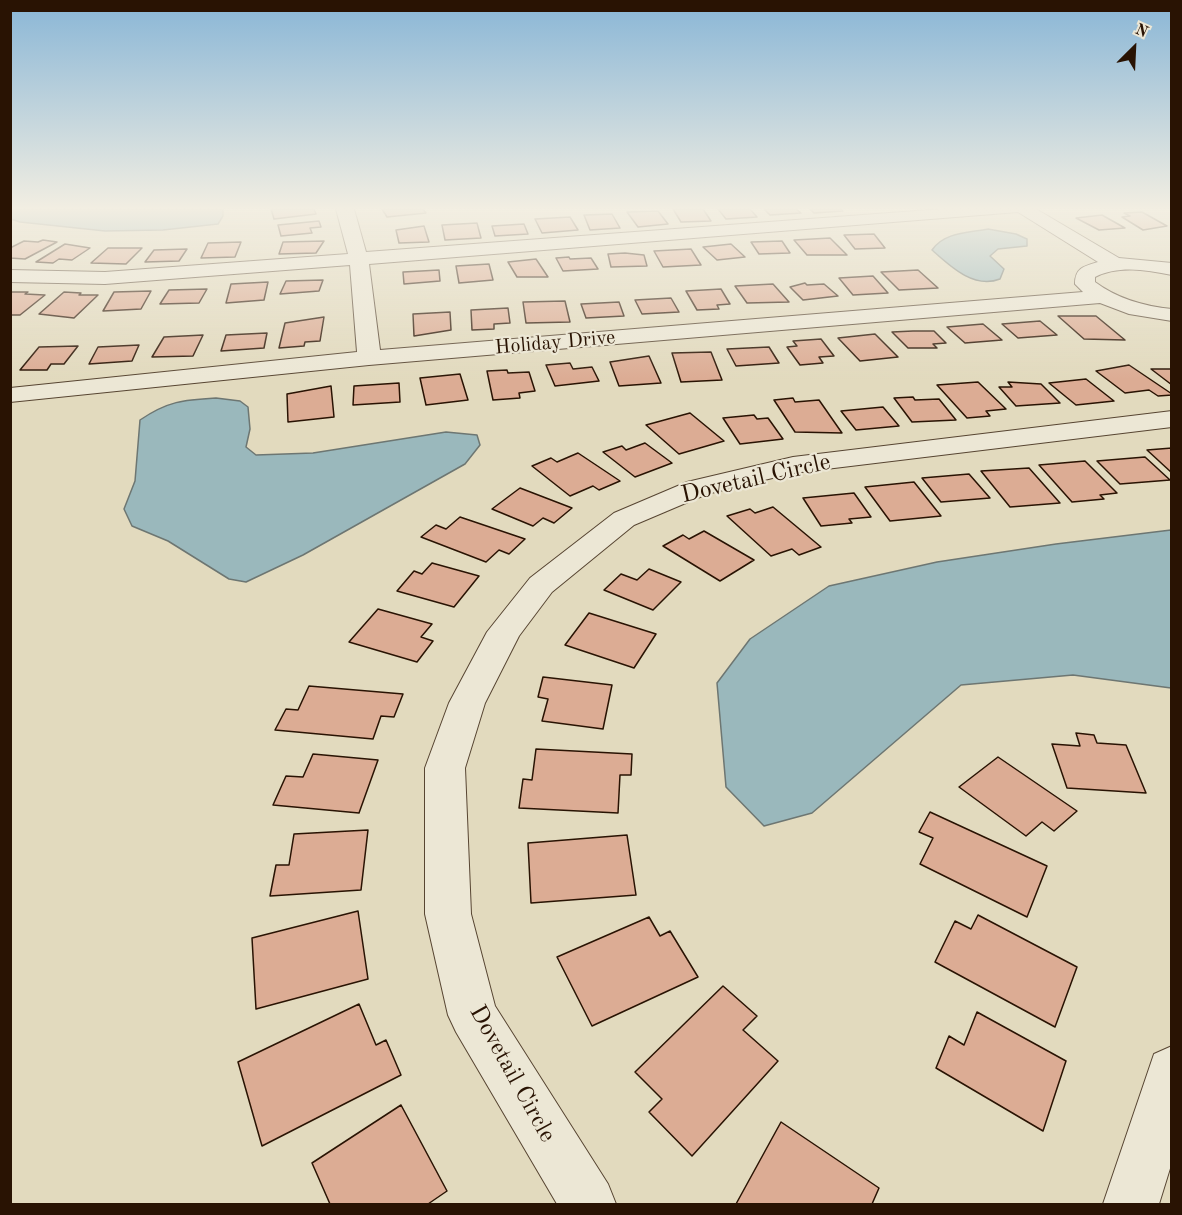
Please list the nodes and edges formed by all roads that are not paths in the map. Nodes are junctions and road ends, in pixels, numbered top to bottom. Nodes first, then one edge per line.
1 (279, 266) edge
2 (360, 266) edge
3 (1107, 266) edge
4 (1134, 266) edge
5 (1172, 269) edge
6 (10, 276) edge
7 (1100, 297) junction
8 (1172, 315) edge
9 (369, 358) junction
10 (10, 395) edge
11 (1172, 418) edge
12 (1172, 1072) edge
13 (588, 1204) edge
14 (1131, 1204) edge

1 - 6 street
2 - 9 street
3 - 7 street
4 - 5 street
7 - 8 street
7 - 9 street, Holiday Drive
9 - 10 street, Holiday Drive
11 - 13 street, Dovetail Circle
12 - 14 street

